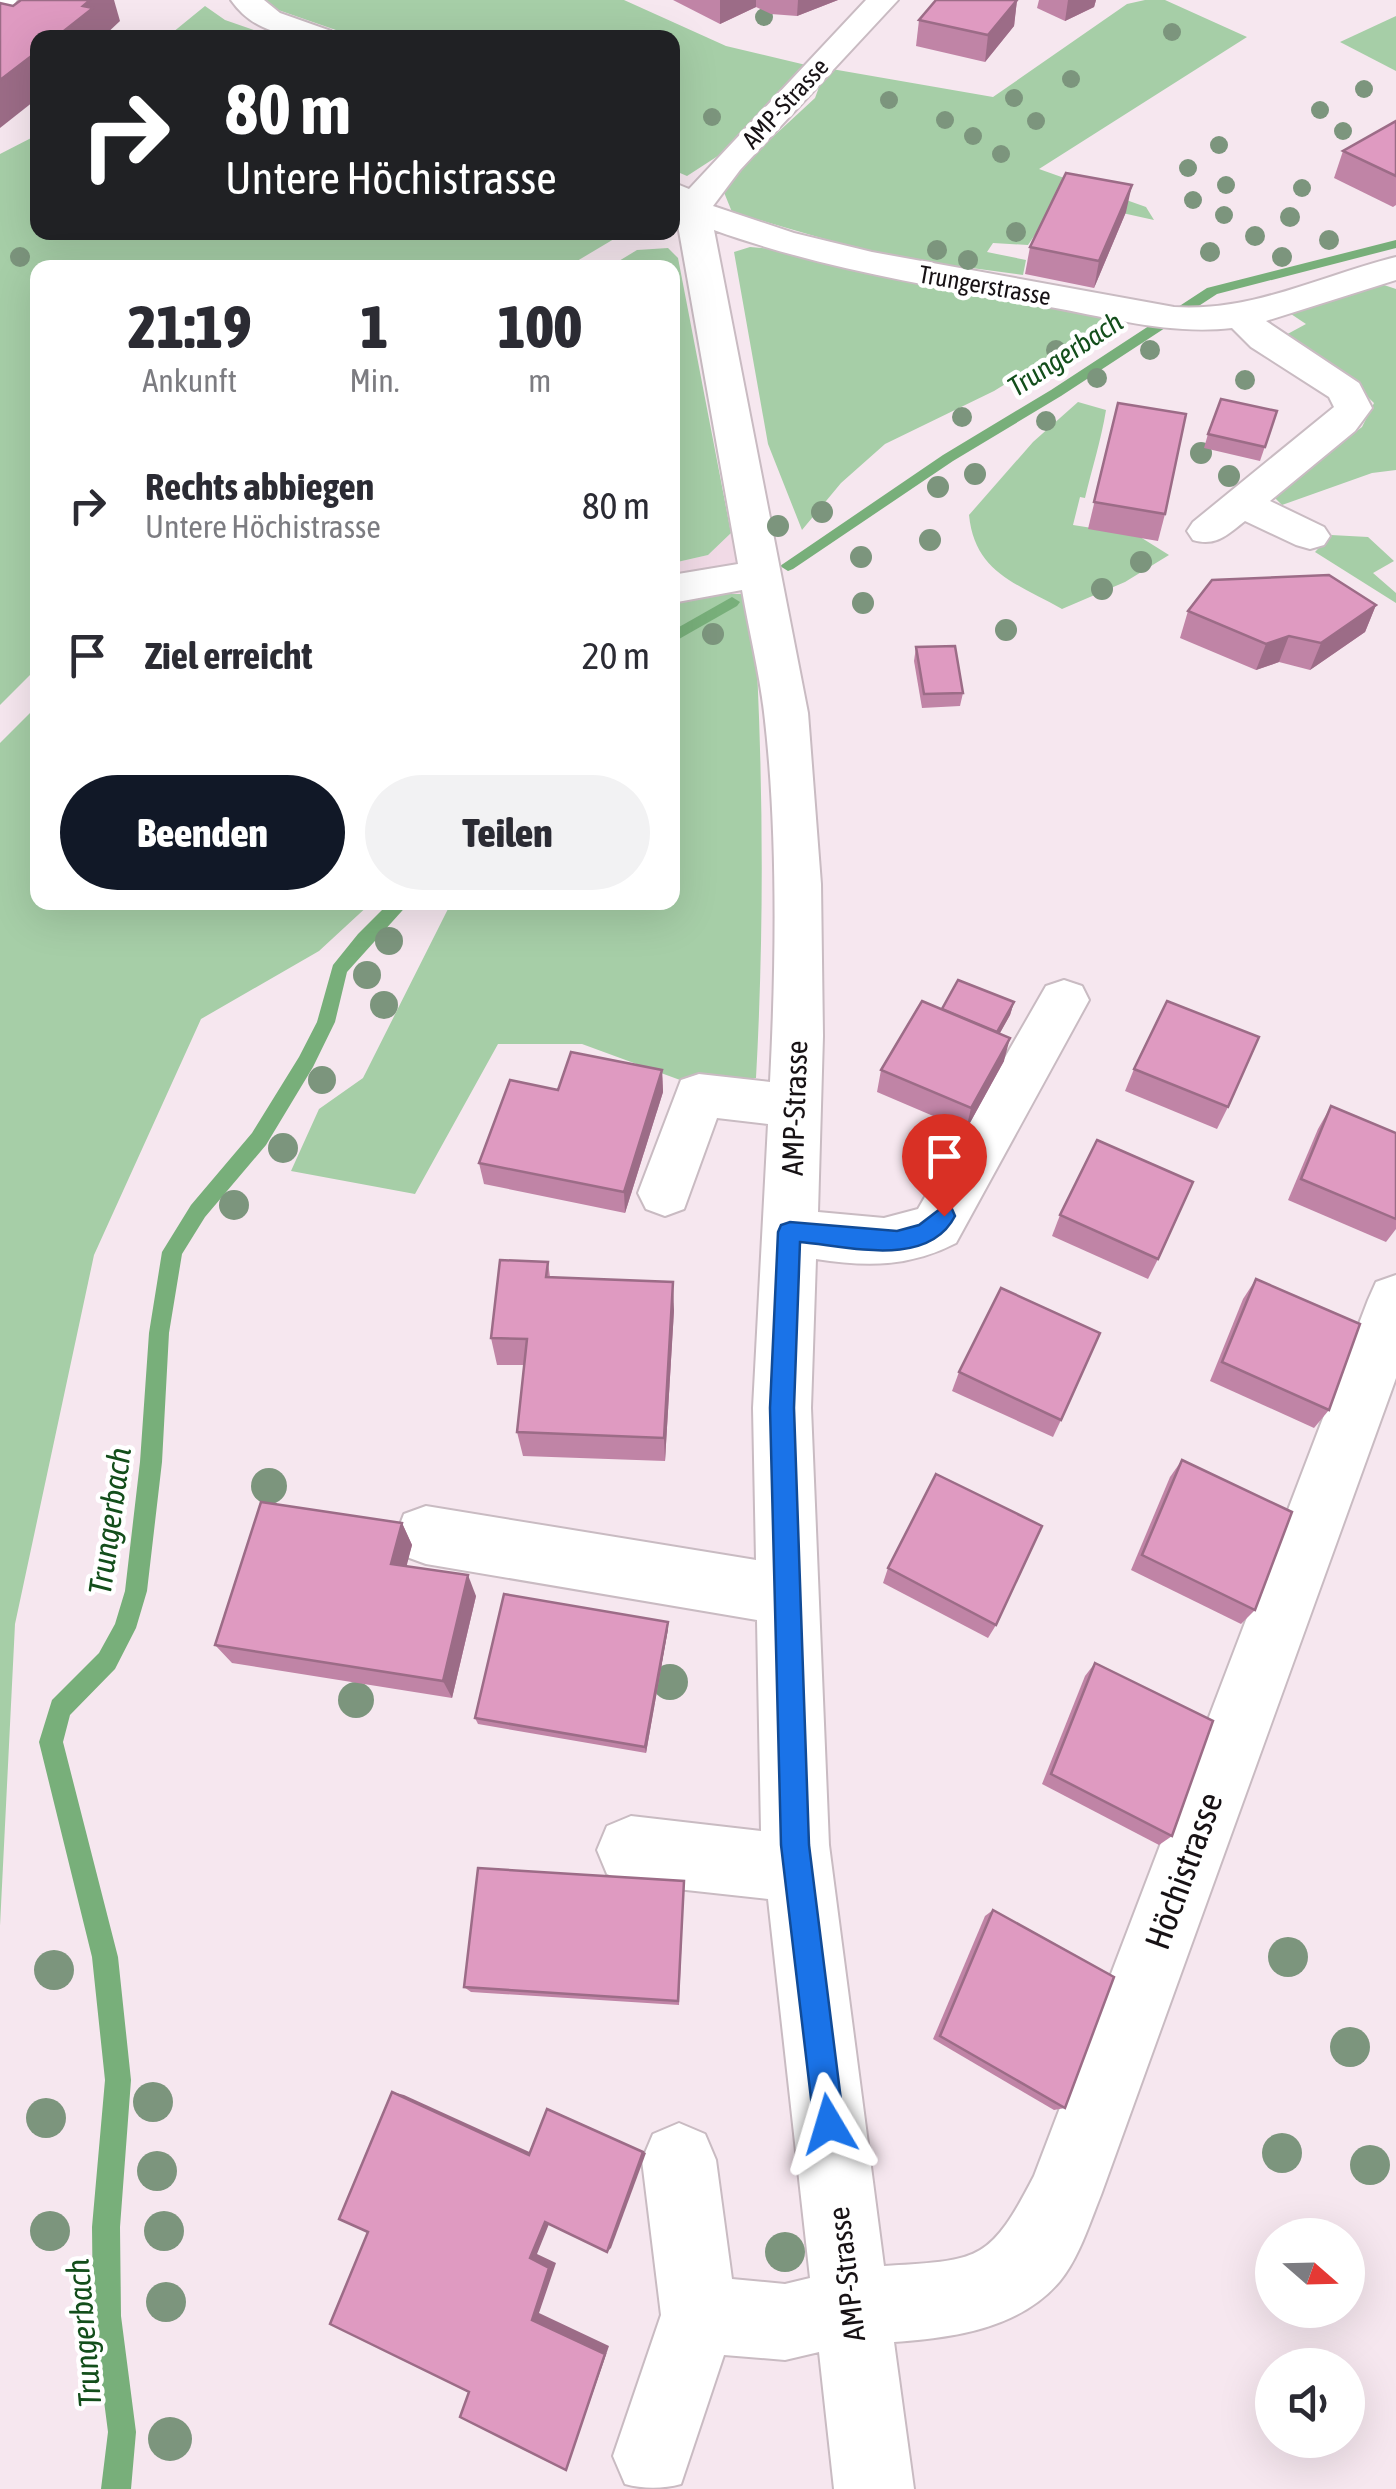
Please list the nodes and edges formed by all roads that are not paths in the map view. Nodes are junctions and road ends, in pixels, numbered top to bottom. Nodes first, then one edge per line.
1 (246, 0) edge
2 (883, 0) edge
3 (299, 30) edge
4 (683, 201) edge
5 (1396, 268) edge
6 (1226, 317) junction
7 (1243, 504) junction
8 (1207, 532) dead end
9 (1310, 536) dead end
10 (762, 574) junction
11 (680, 589) edge
12 (1064, 1000) dead end
13 (796, 1106) junction
14 (665, 1193) dead end
15 (790, 1232) junction
16 (1396, 1300) edge
17 (426, 1535) dead end
18 (786, 1594) junction
19 (631, 1850) dead end
20 (798, 1868) junction
21 (679, 2160) dead end
22 (850, 2307) junction
23 (699, 2315) junction
24 (653, 2456) dead end
25 (874, 2489) edge

1 - 3 street
2 - 4 street, AMP-Strasse
4 - 6 street, Trungerstrasse
4 - 10 street, AMP-Strasse
5 - 6 street, Trungerstrasse
6 - 7 street
7 - 8 street
7 - 9 street
10 - 11 street
10 - 13 street, AMP-Strasse
12 - 15 street
13 - 14 street
13 - 15 street, AMP-Strasse
15 - 18 street, AMP-Strasse
16 - 22 street, Höchistrasse
17 - 18 street
18 - 20 street, AMP-Strasse
19 - 20 street
20 - 22 street, AMP-Strasse
21 - 23 street
22 - 23 street, Höchistrasse
22 - 25 street, AMP-Strasse
23 - 24 street

